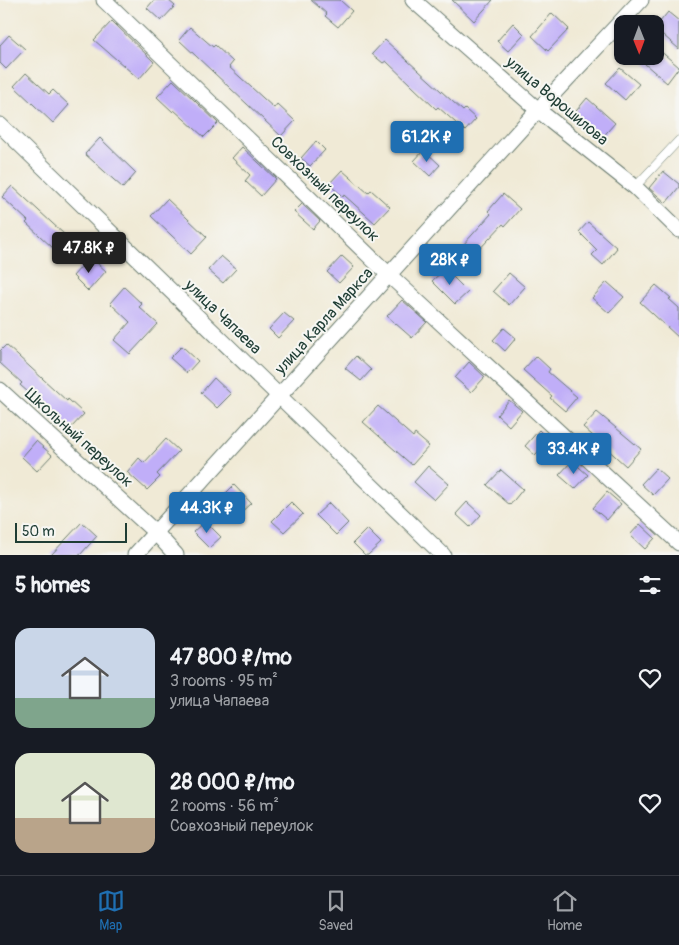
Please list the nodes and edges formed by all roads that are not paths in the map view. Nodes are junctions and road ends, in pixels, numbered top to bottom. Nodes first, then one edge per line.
1 (104, 0) edge
2 (412, 0) edge
3 (641, 0) edge
4 (538, 110) junction
5 (0, 125) edge
6 (679, 140) edge
7 (634, 187) junction
8 (679, 230) edge
9 (389, 276) junction
10 (0, 390) edge
11 (279, 396) junction
12 (155, 532) junction
13 (679, 543) edge
14 (135, 555) edge
15 (176, 555) edge
16 (443, 555) edge

1 - 9 street, Совхозный переулок
2 - 4 street, улица Ворошилова
3 - 4 street, улица Карла Маркса
4 - 7 street, улица Ворошилова
4 - 9 street, улица Карла Маркса
5 - 11 street, улица Чапаева
6 - 7 lane
7 - 8 street, улица Ворошилова
9 - 11 street, улица Карла Маркса
9 - 13 street, Совхозный переулок
10 - 12 street, Школьный переулок
11 - 12 street, улица Карла Маркса
11 - 16 street, улица Чапаева
12 - 14 street, улица Карла Маркса
12 - 15 street, Школьный переулок

